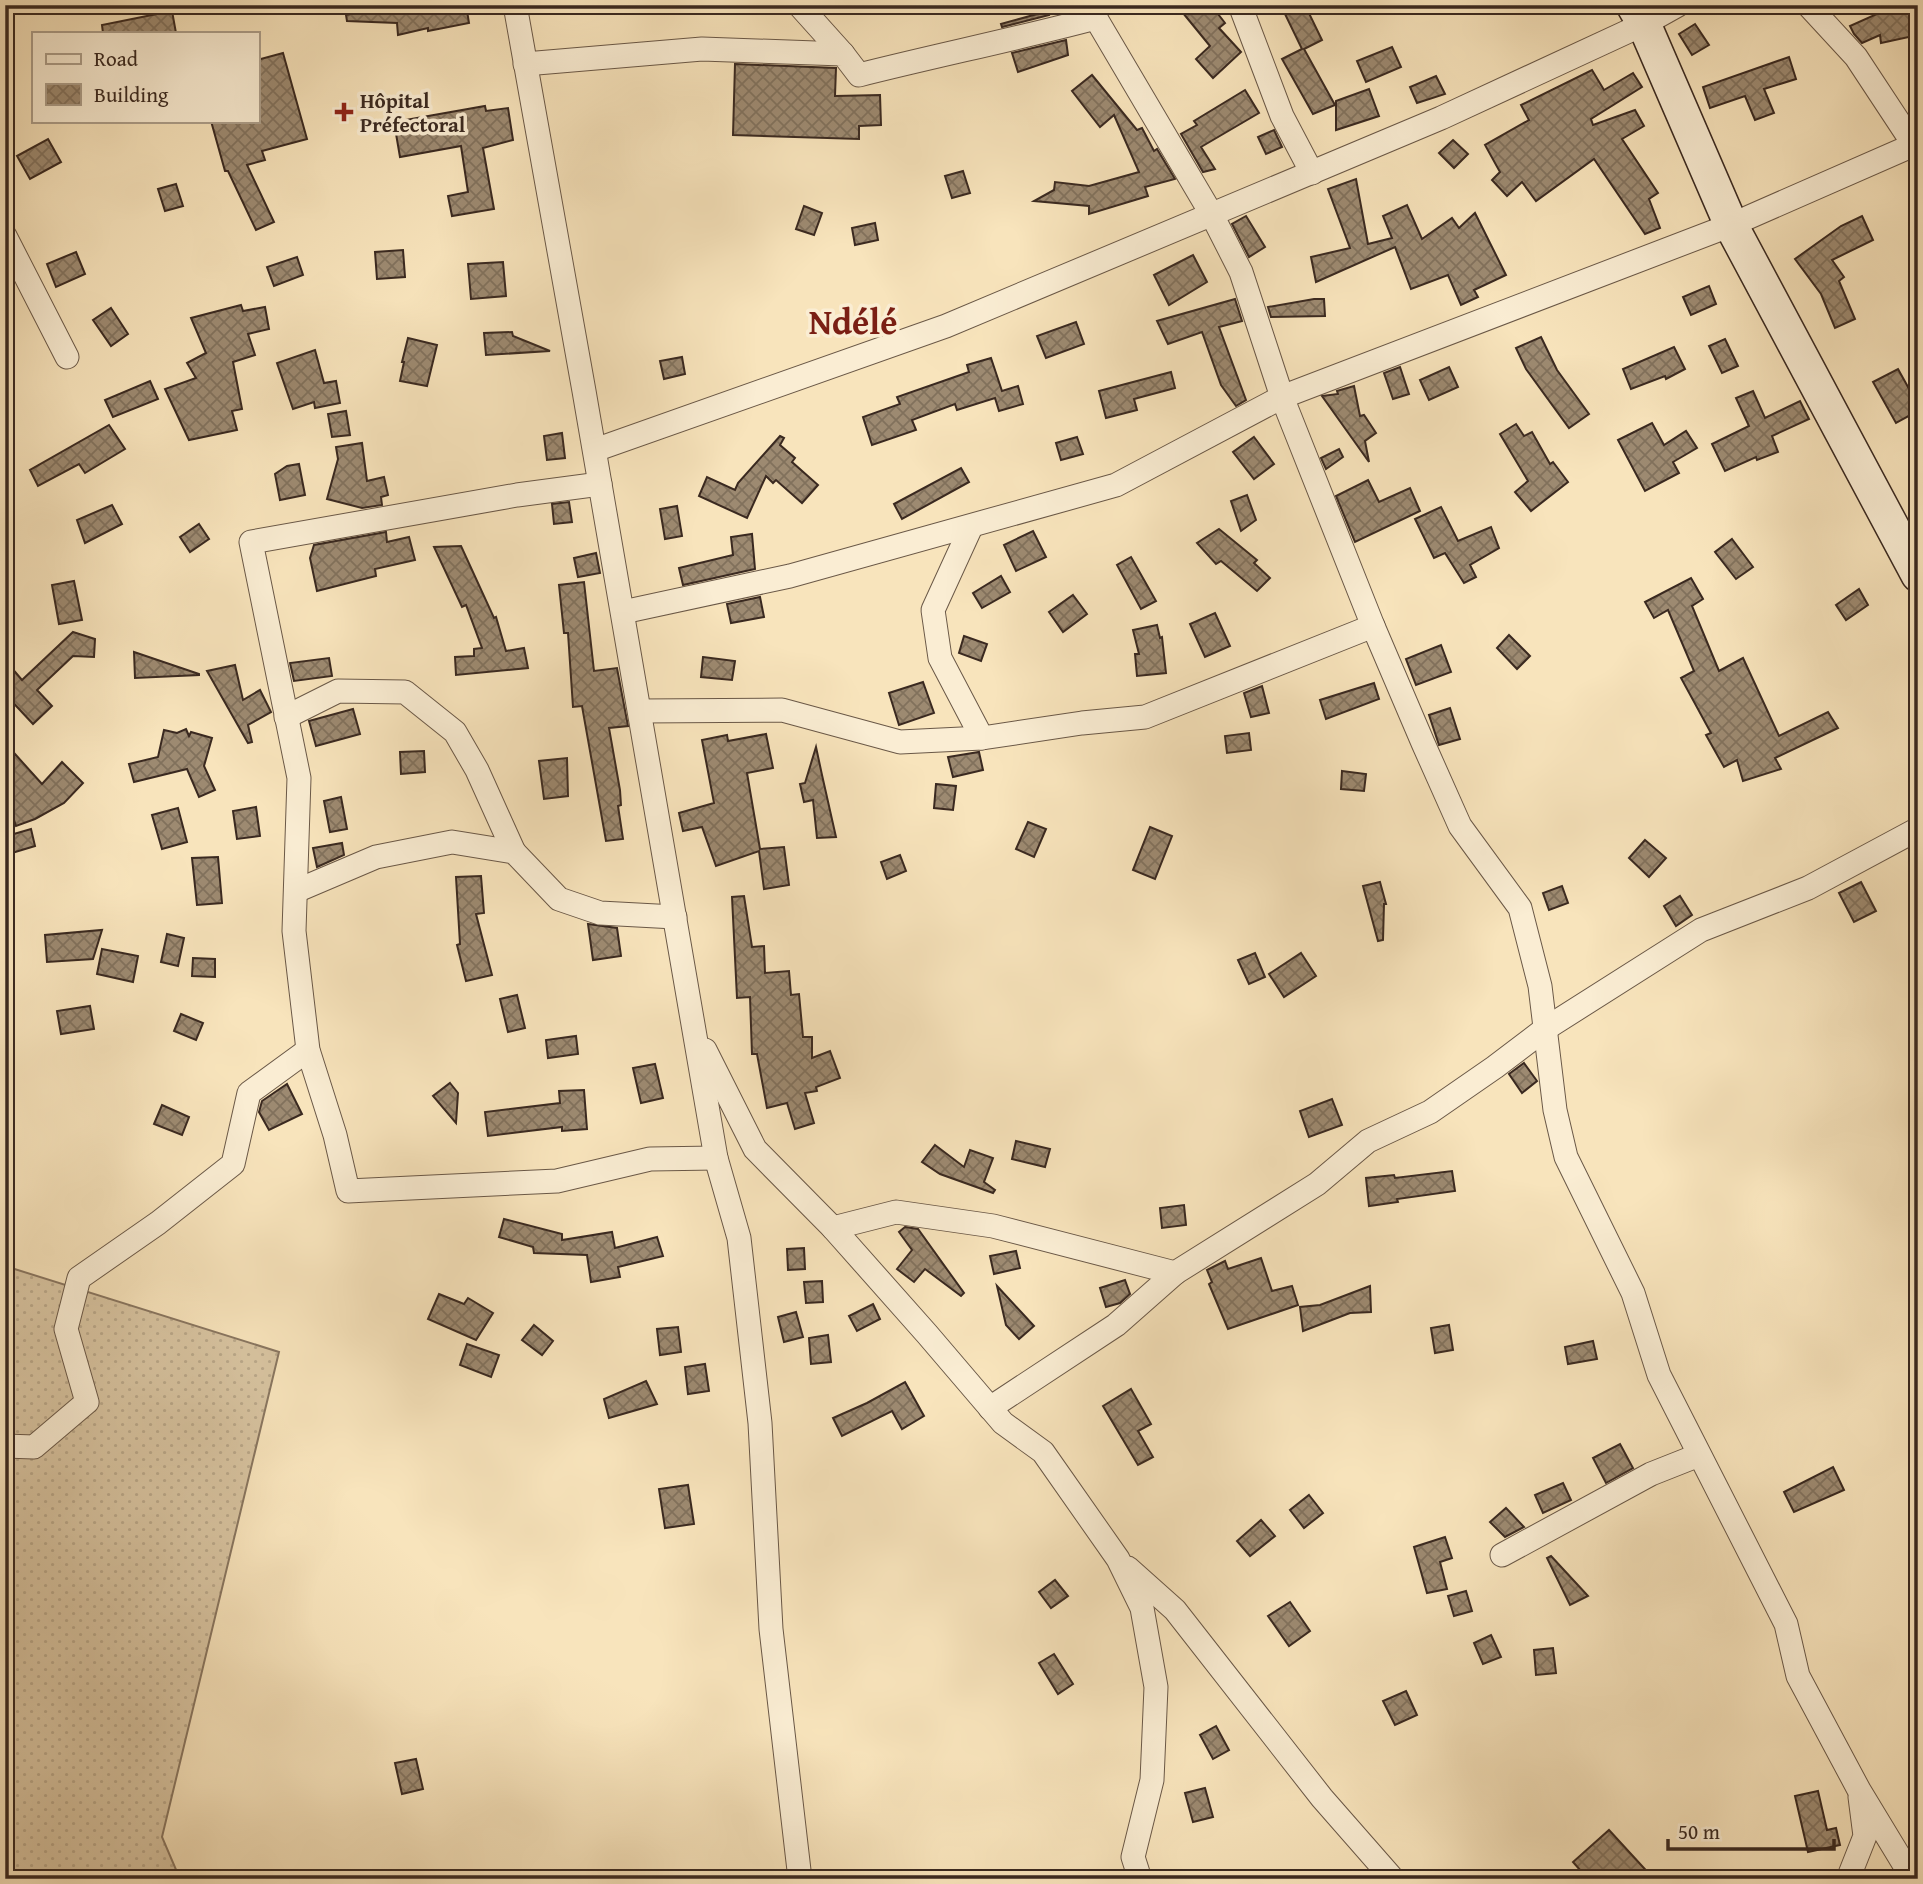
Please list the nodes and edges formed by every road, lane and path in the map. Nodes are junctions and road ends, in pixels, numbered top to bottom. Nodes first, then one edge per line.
1 (515, 5) edge
2 (799, 5) edge
3 (1240, 5) edge
4 (1678, 5) edge
5 (1808, 5) edge
6 (1092, 12) edge
7 (1639, 15) edge
8 (843, 54) junction
9 (525, 64) junction
10 (1916, 146) edge
11 (1312, 173) junction
12 (1212, 215) junction
13 (1731, 225) junction
14 (5, 236) edge
15 (67, 357) dead end
16 (1282, 397) junction
17 (595, 450) junction
18 (600, 484) junction
19 (971, 527) junction
20 (1918, 575) edge
21 (623, 612) junction
22 (1373, 626) junction
23 (640, 711) junction
24 (286, 717) junction
25 (982, 738) junction
26 (1918, 829) edge
27 (514, 852) junction
28 (296, 891) junction
29 (675, 917) junction
30 (1545, 1029) junction
31 (695, 1031) junction
32 (308, 1050) junction
33 (716, 1158) junction
34 (832, 1228) junction
35 (1175, 1273) junction
36 (990, 1408) junction
37 (5, 1446) edge
38 (1699, 1455) junction
39 (1502, 1555) dead end
40 (1118, 1559) junction
41 (1859, 1790) junction
42 (800, 1879) edge
43 (1140, 1879) edge
44 (1393, 1879) edge
45 (1848, 1879) edge
46 (1913, 1879) edge

1 - 9 street
2 - 8 street
3 - 11 street
4 - 7 street
5 - 10 street
6 - 8 street
6 - 12 street
7 - 11 street
7 - 13 main road
8 - 9 street
9 - 17 street
10 - 13 street
11 - 12 street
12 - 16 street
12 - 17 street
13 - 16 street
13 - 20 main road
14 - 15 street
16 - 19 street
16 - 22 street
17 - 18 street
18 - 21 street
18 - 24 street
19 - 21 street
19 - 25 street
21 - 23 street
22 - 25 street
22 - 30 street
23 - 25 street
23 - 29 street
24 - 27 street
24 - 28 street
26 - 30 street
27 - 28 street
27 - 29 street
28 - 32 street
29 - 31 street
30 - 35 street
30 - 38 street
31 - 33 street
31 - 34 street
32 - 33 street
32 - 37 street
33 - 42 street
34 - 35 street
34 - 36 street
35 - 36 street
36 - 40 street
38 - 39 street
38 - 41 street
40 - 43 street
40 - 44 street
41 - 45 street
41 - 46 street

